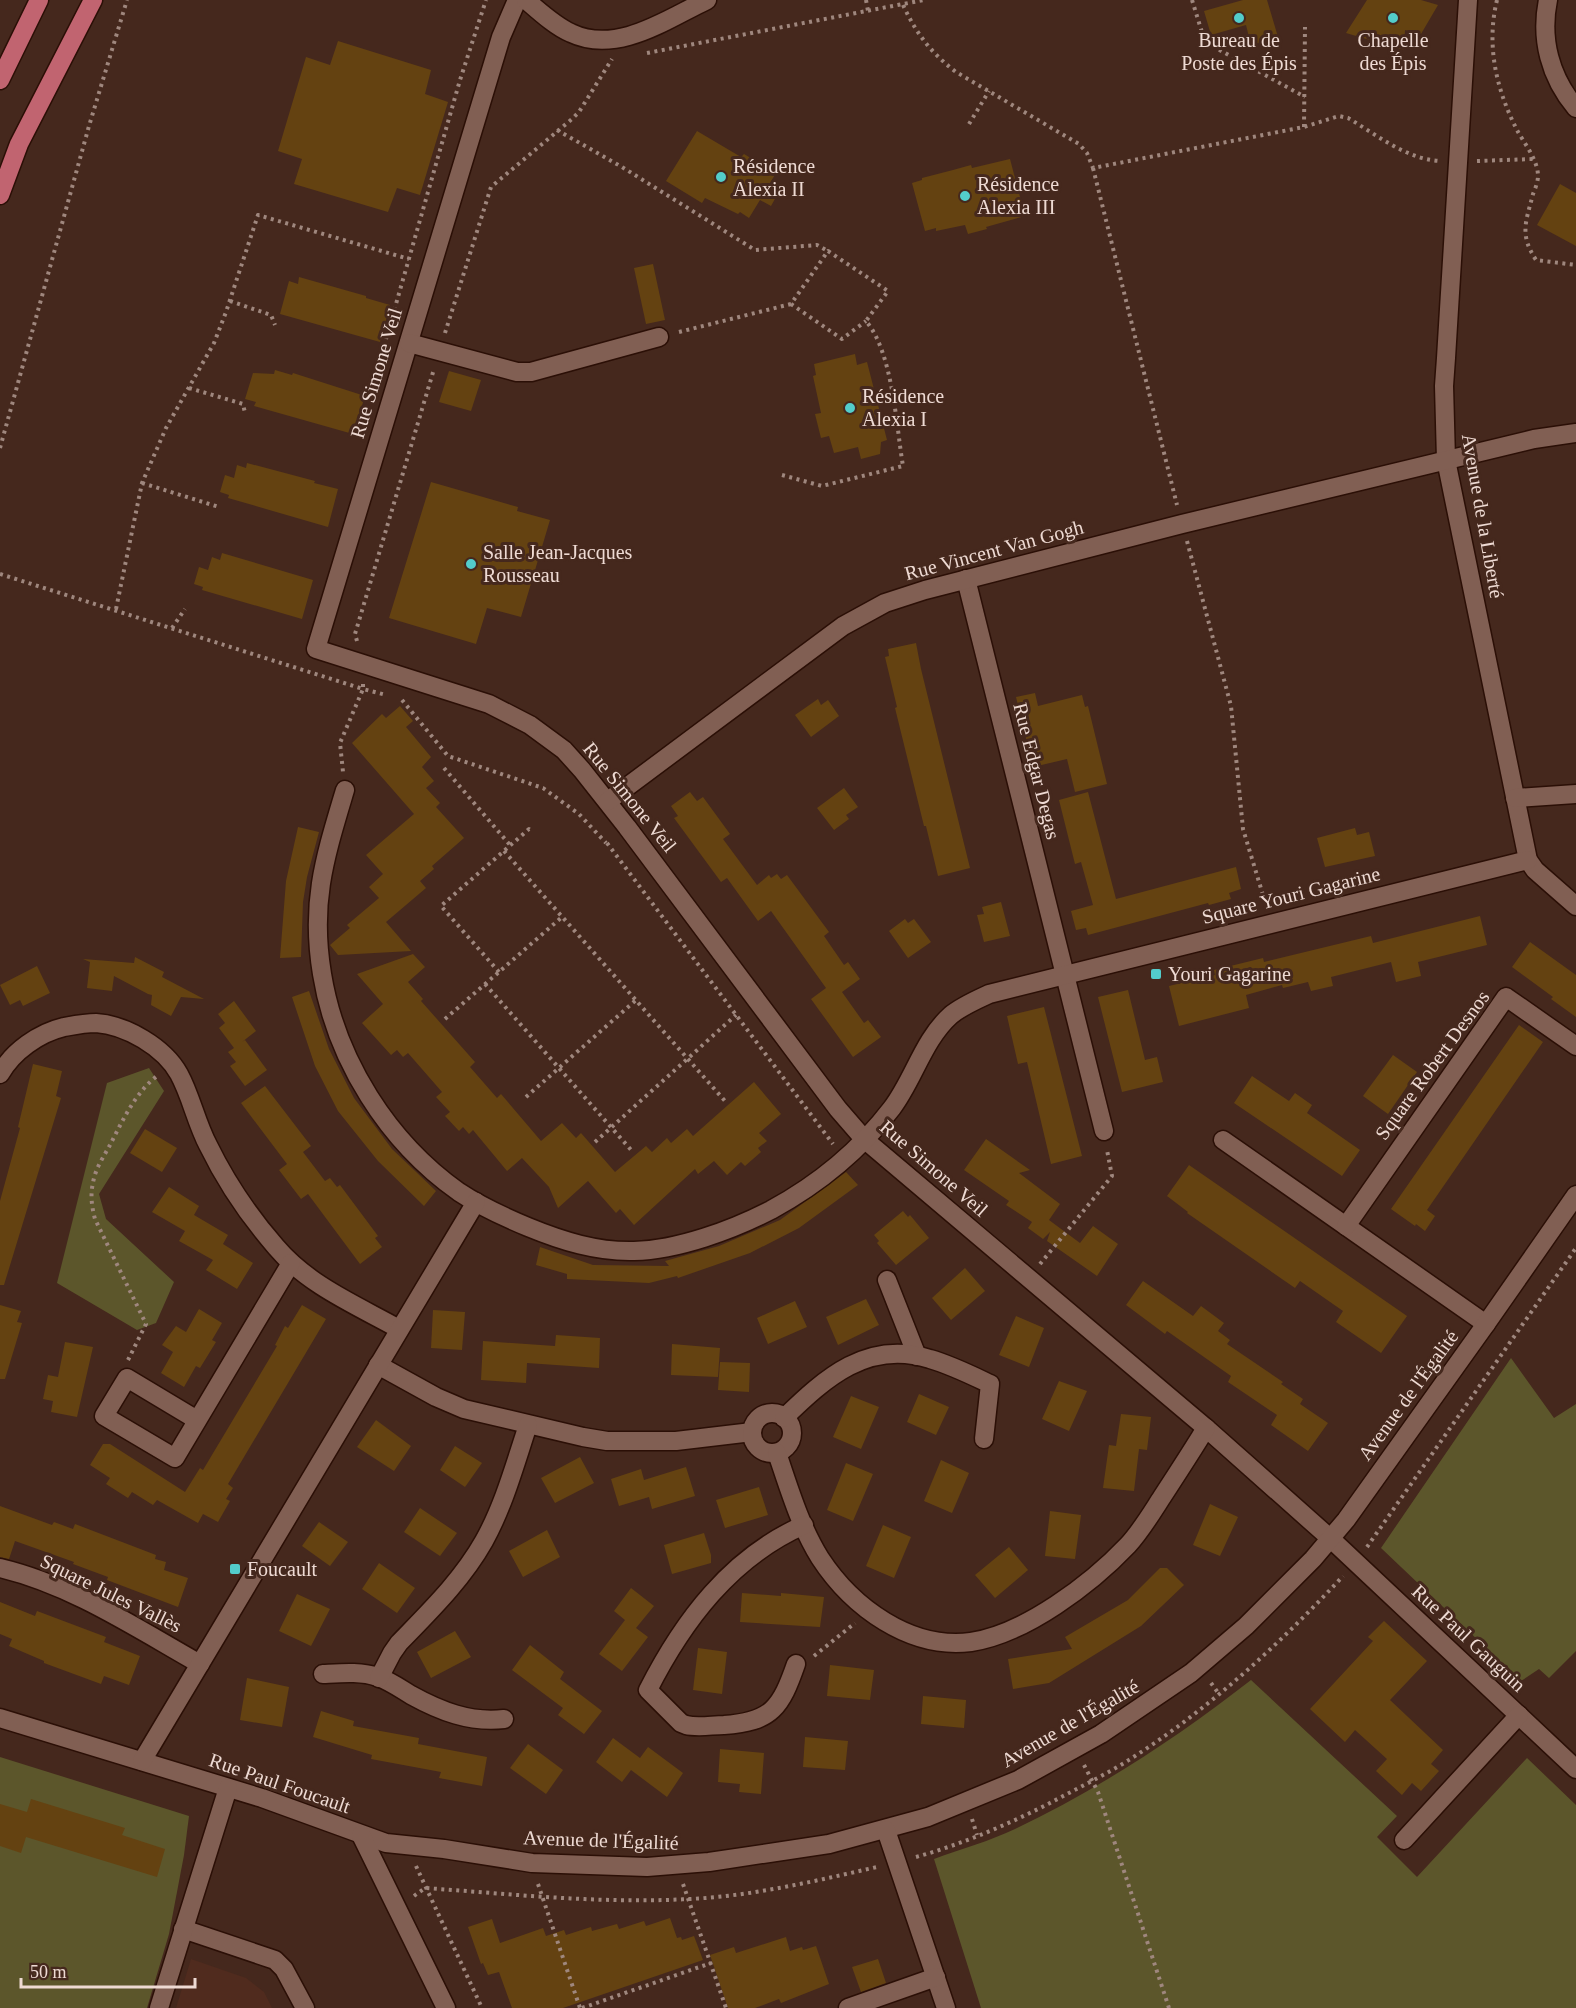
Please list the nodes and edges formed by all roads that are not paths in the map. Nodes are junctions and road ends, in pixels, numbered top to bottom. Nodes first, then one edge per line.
1 (39, 0) edge
2 (93, 0) edge
3 (517, 0) edge
4 (526, 0) edge
5 (707, 0) edge
6 (1468, 0) edge
7 (1548, 0) edge
8 (0, 80) edge
9 (1576, 108) edge
10 (0, 195) edge
11 (659, 337) road end
12 (409, 343) junction
13 (1576, 433) edge
14 (1446, 460) junction
15 (966, 579) junction
16 (345, 790) road end
17 (1576, 794) edge
18 (1515, 798) junction
19 (608, 801) junction
20 (1528, 860) junction
21 (1576, 906) edge
22 (1064, 974) junction
23 (1576, 1046) edge
24 (0, 1074) edge
25 (1104, 1131) road end
26 (864, 1138) junction
27 (1223, 1140) dead end
28 (1575, 1198) edge
29 (476, 1202) junction
30 (1346, 1226) junction
31 (291, 1263) junction
32 (887, 1280) dead end
33 (1486, 1324) junction
34 (399, 1329) junction
35 (916, 1356) junction
36 (378, 1365) junction
37 (784, 1418) junction
38 (197, 1420) junction
39 (528, 1425) junction
40 (1206, 1428) junction
41 (752, 1432) junction
42 (984, 1439) dead end
43 (777, 1453) junction
44 (804, 1525) junction
45 (1331, 1539) junction
46 (0, 1568) edge
47 (200, 1664) junction
48 (794, 1669) road end
49 (323, 1674) dead end
50 (379, 1678) junction
51 (1519, 1715) junction
52 (0, 1718) edge
53 (504, 1719) dead end
54 (142, 1761) junction
55 (1576, 1769) edge
56 (228, 1788) junction
57 (886, 1830) junction
58 (361, 1835) junction
59 (1404, 1840) dead end
60 (183, 1929) junction
61 (936, 1977) junction
62 (159, 2008) edge
63 (305, 2008) edge
64 (446, 2008) edge
65 (848, 2008) edge
66 (946, 2008) edge

1 - 8 main road
2 - 10 main road
3 - 12 street, Rue Simone Veil
4 - 5 street
6 - 14 street, Avenue de la Liberté
7 - 9 street
11 - 12 street
12 - 19 street, Rue Simone Veil
13 - 14 street, Rue Vincent Van Gogh
14 - 15 street, Rue Vincent Van Gogh
14 - 18 street, Avenue de la Liberté
15 - 19 street, Rue Vincent Van Gogh
15 - 22 street, Rue Edgar Degas
16 - 29 street, Square Youri Gagarine
17 - 18 street
18 - 20 street, Avenue de la Liberté
19 - 26 street, Rue Simone Veil
20 - 21 street
20 - 22 street, Square Youri Gagarine
22 - 25 street
22 - 26 street, Square Youri Gagarine
23 - 30 street, Square Robert Desnos
24 - 31 street
26 - 29 street, Square Youri Gagarine
26 - 40 street, Rue Simone Veil
27 - 30 street
28 - 33 street, Avenue de l'Égalité
29 - 34 street
30 - 33 street
31 - 34 street
31 - 38 street
32 - 35 street
33 - 45 street, Avenue de l'Égalité
34 - 36 street
35 - 37 street
35 - 42 street
36 - 39 street
36 - 47 street
37 - 41 street
37 - 43 street
38 - 38 street
39 - 41 street
39 - 50 street
40 - 44 street
40 - 45 street, Rue Simone Veil
41 - 43 street
43 - 44 street
44 - 48 street
45 - 51 street, Rue Paul Gauguin
45 - 57 street, Avenue de l'Égalité
46 - 47 street, Square Jules Vallès
47 - 54 street
49 - 50 street
50 - 53 street
51 - 55 street, Rue Paul Gauguin
51 - 59 street
52 - 54 street, Rue Paul Foucault
54 - 56 street, Rue Paul Foucault
56 - 58 street, Rue Paul Foucault
56 - 60 street
57 - 58 street, Avenue de l'Égalité
57 - 61 street
58 - 64 street, Rue Paul Foucault
60 - 62 street
60 - 63 street
61 - 65 street
61 - 66 street

